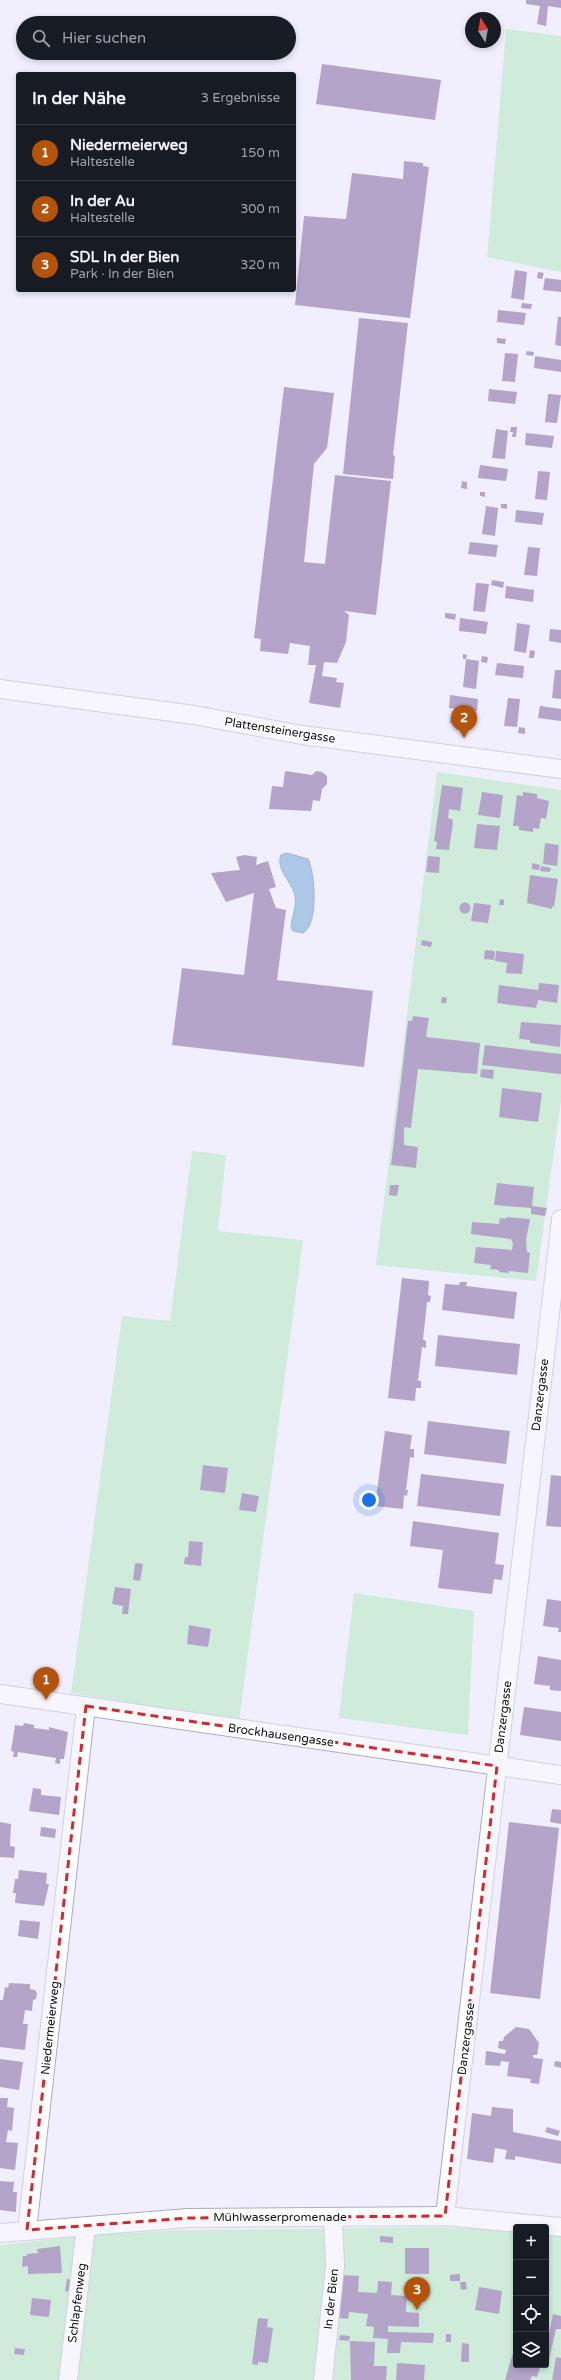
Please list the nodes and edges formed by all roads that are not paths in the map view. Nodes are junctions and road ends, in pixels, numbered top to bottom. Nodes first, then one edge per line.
1 (0, 689) edge
2 (561, 769) edge
3 (561, 1219) edge
4 (0, 1694) edge
5 (86, 1706) junction
6 (497, 1766) junction
7 (561, 1775) edge
8 (445, 2216) junction
9 (333, 2218) junction
10 (86, 2227) junction
11 (561, 2227) edge
12 (27, 2230) junction
13 (0, 2233) edge
14 (68, 2380) edge
15 (323, 2380) edge

1 - 2 street, Plattensteinergasse
3 - 6 street, Danzergasse
4 - 5 street, Brockhausengasse
5 - 6 street, Brockhausengasse
5 - 12 street, Niedermeierweg
6 - 7 street, Brockhausengasse
6 - 8 street, Danzergasse
8 - 9 street, Mühlwasserpromenade
8 - 11 street, Mühlwasserpromenade
9 - 10 street, Mühlwasserpromenade
9 - 15 street, In der Bien
10 - 12 street, Mühlwasserpromenade
10 - 14 street, Schlapfenweg
12 - 13 street, Mühlwasserpromenade

